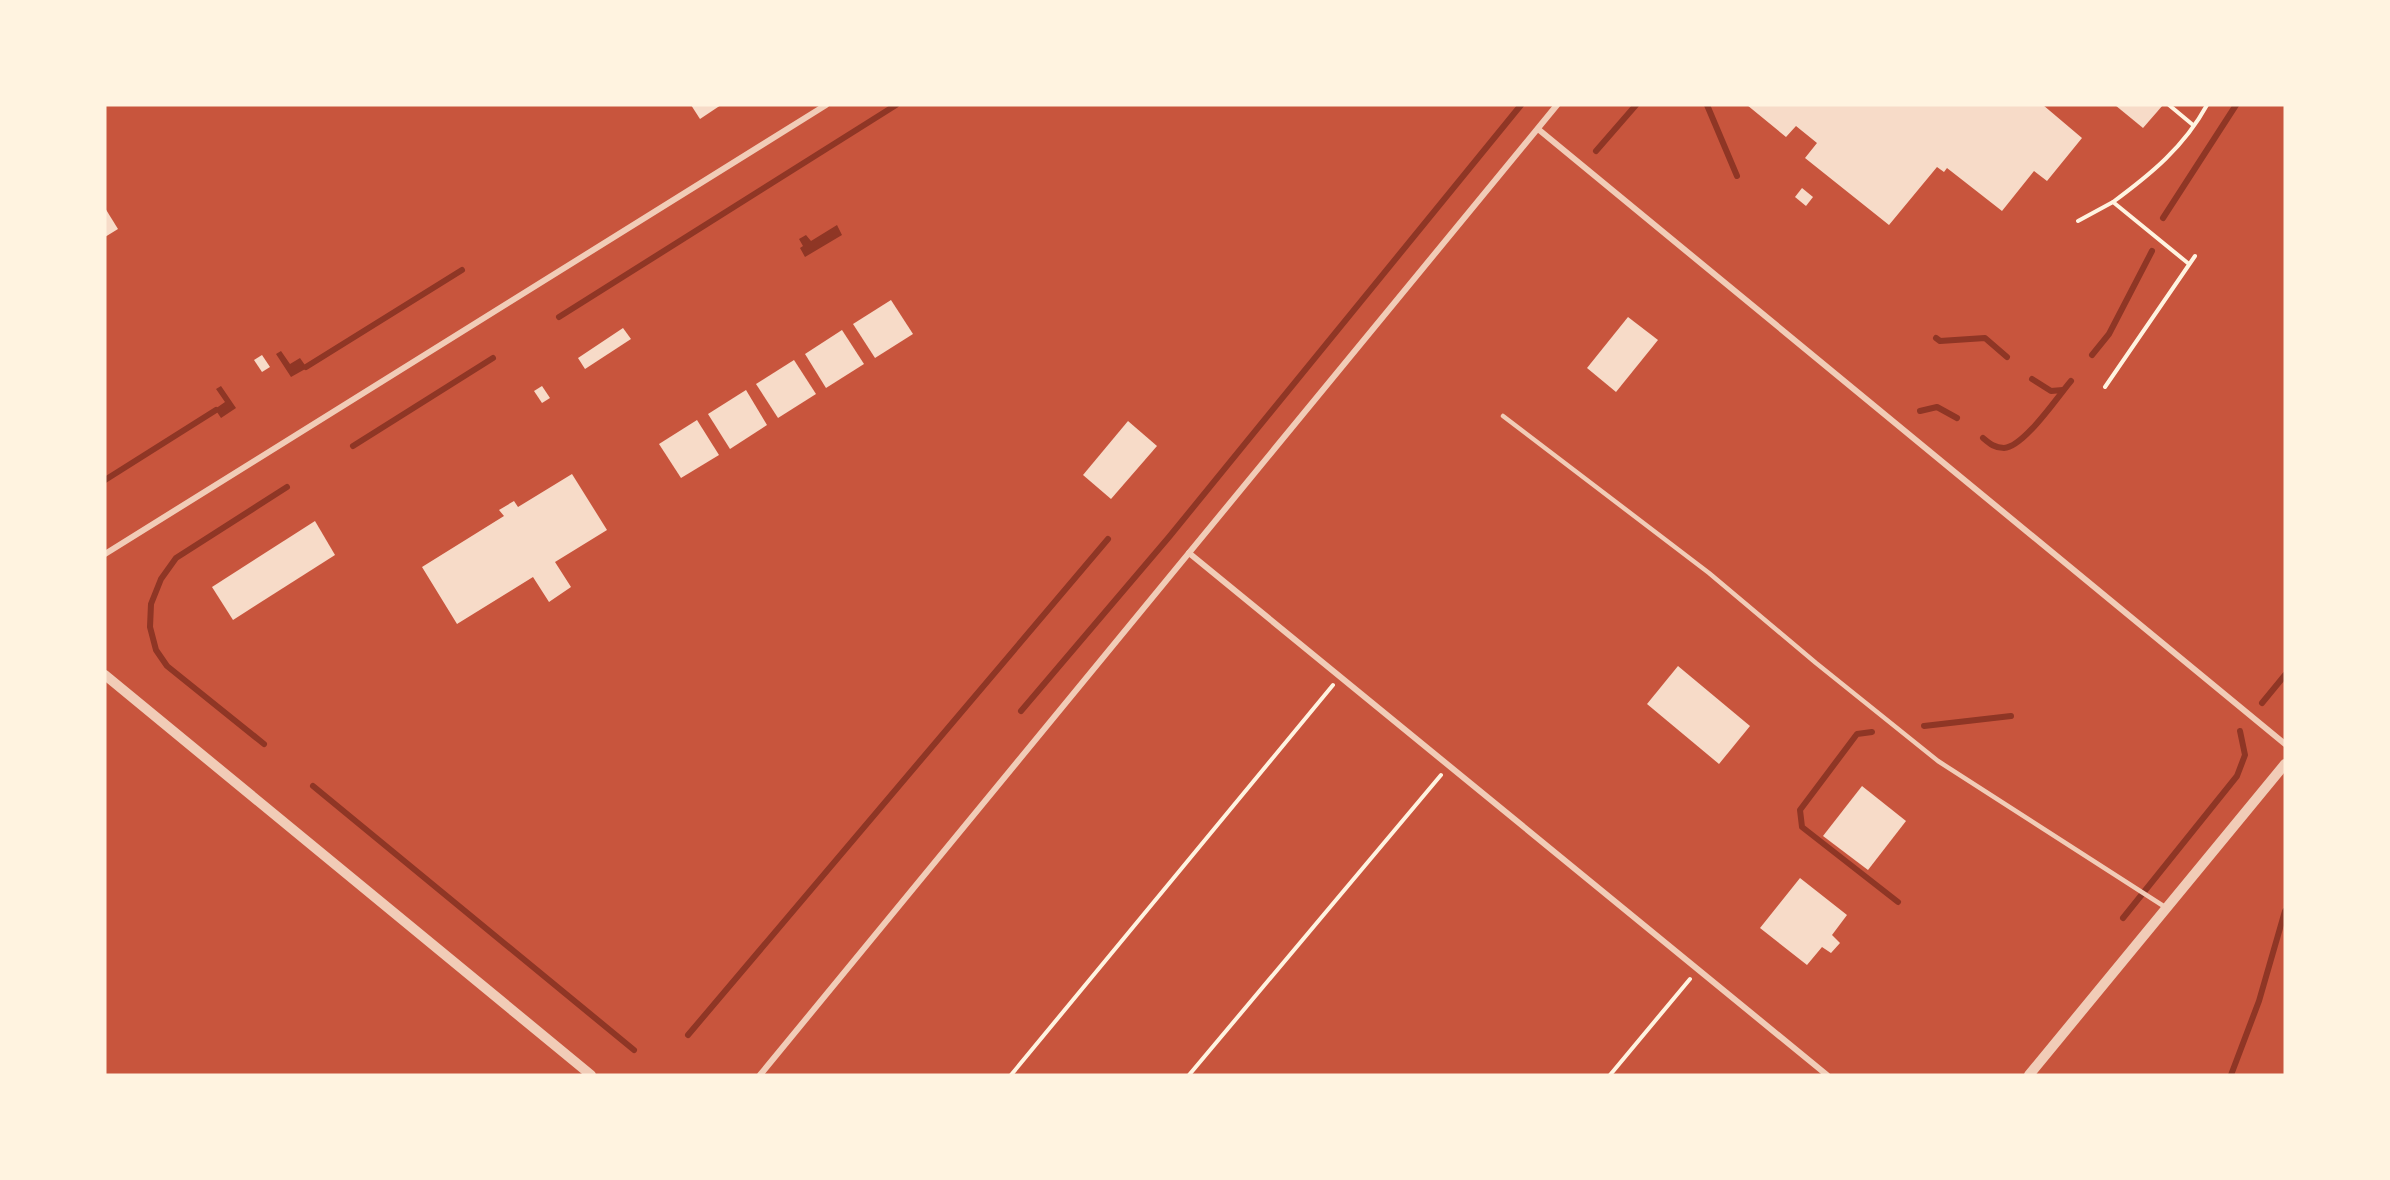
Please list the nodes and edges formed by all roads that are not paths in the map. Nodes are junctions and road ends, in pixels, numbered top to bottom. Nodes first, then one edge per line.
1 (826, 105) edge
2 (1557, 105) edge
3 (1538, 129) junction
4 (1503, 416) dead end
5 (1189, 553) junction
6 (105, 554) edge
7 (105, 675) edge
8 (2285, 744) edge
9 (2285, 764) edge
10 (2165, 908) junction
11 (591, 1075) edge
12 (760, 1075) edge
13 (1827, 1075) edge
14 (2029, 1075) edge

1 - 6 street
2 - 3 street
3 - 5 street
3 - 8 street
4 - 10 lane
5 - 12 street
5 - 13 street
7 - 11 street
9 - 10 street
10 - 14 street

